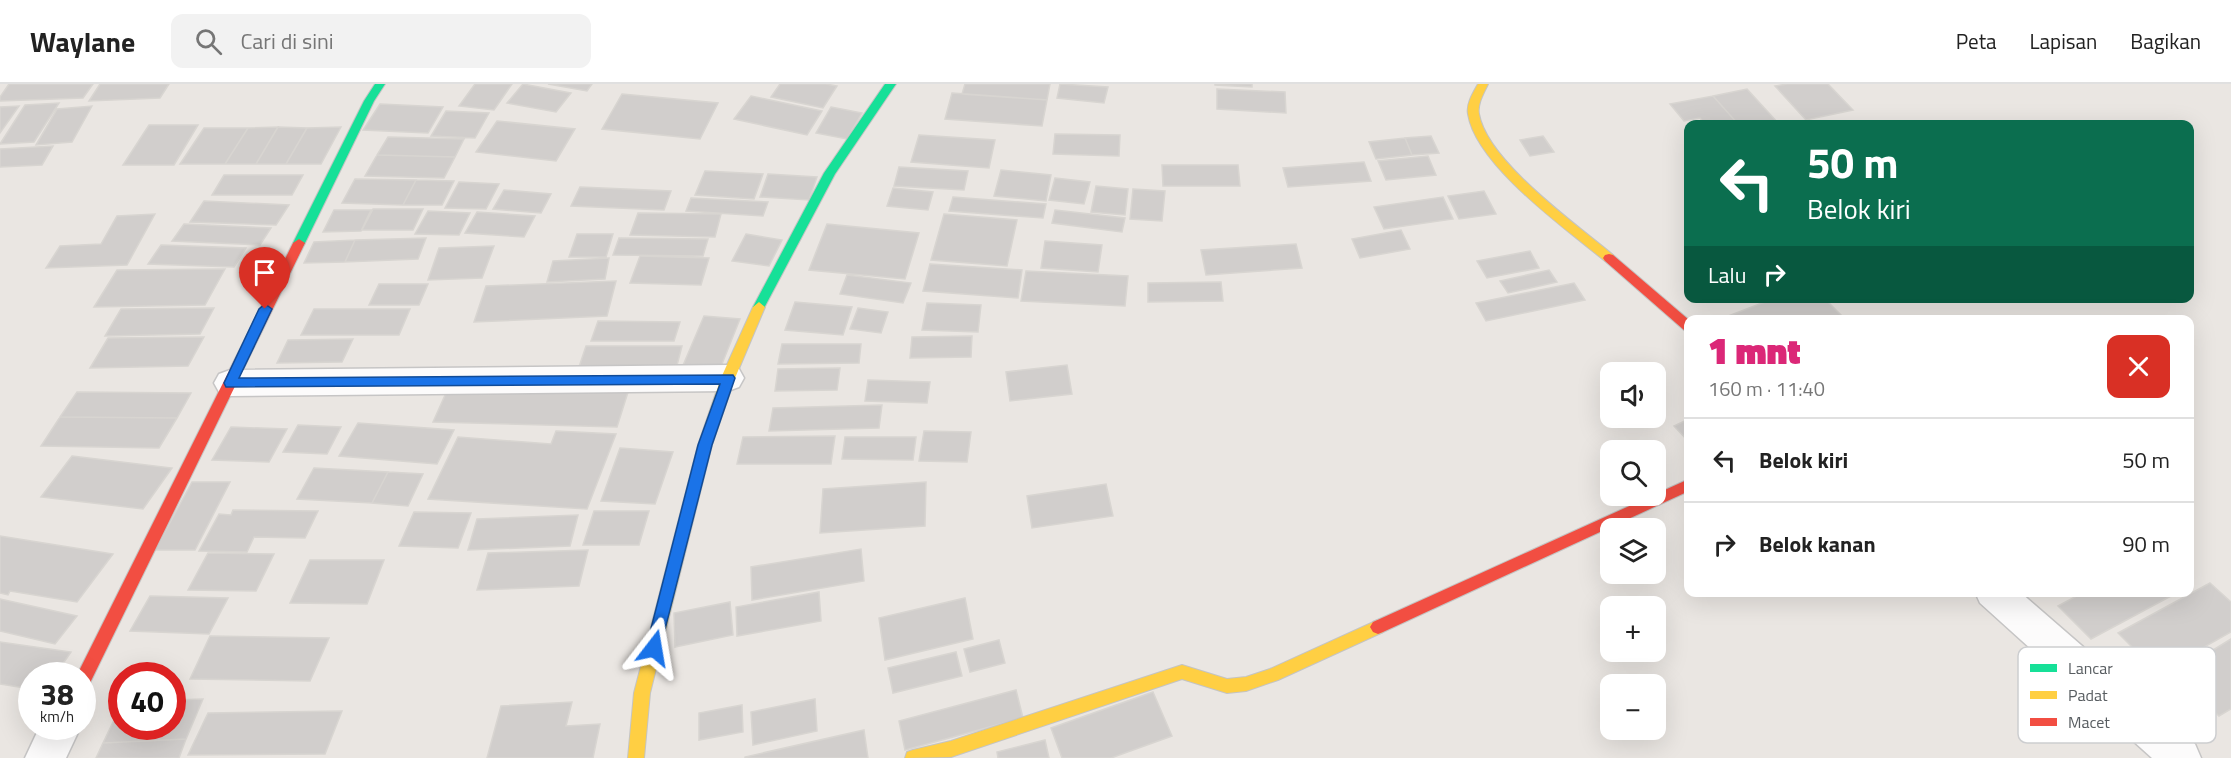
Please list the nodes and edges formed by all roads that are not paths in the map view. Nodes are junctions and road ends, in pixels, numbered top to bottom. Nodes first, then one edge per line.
1 (380, 84) edge
2 (891, 84) edge
3 (1483, 84) edge
4 (1684, 323) edge
5 (728, 378) junction
6 (230, 383) junction
7 (1684, 487) edge
8 (1999, 597) edge
9 (2055, 647) edge
10 (92, 662) edge
11 (54, 740) edge
12 (2164, 743) edge
13 (45, 758) edge
14 (636, 758) edge
15 (913, 758) edge
16 (2181, 758) edge

1 - 6 street
2 - 5 street
3 - 4 street
5 - 6 street
5 - 14 street
6 - 10 street
7 - 15 street
8 - 9 street
11 - 13 street
12 - 16 street

